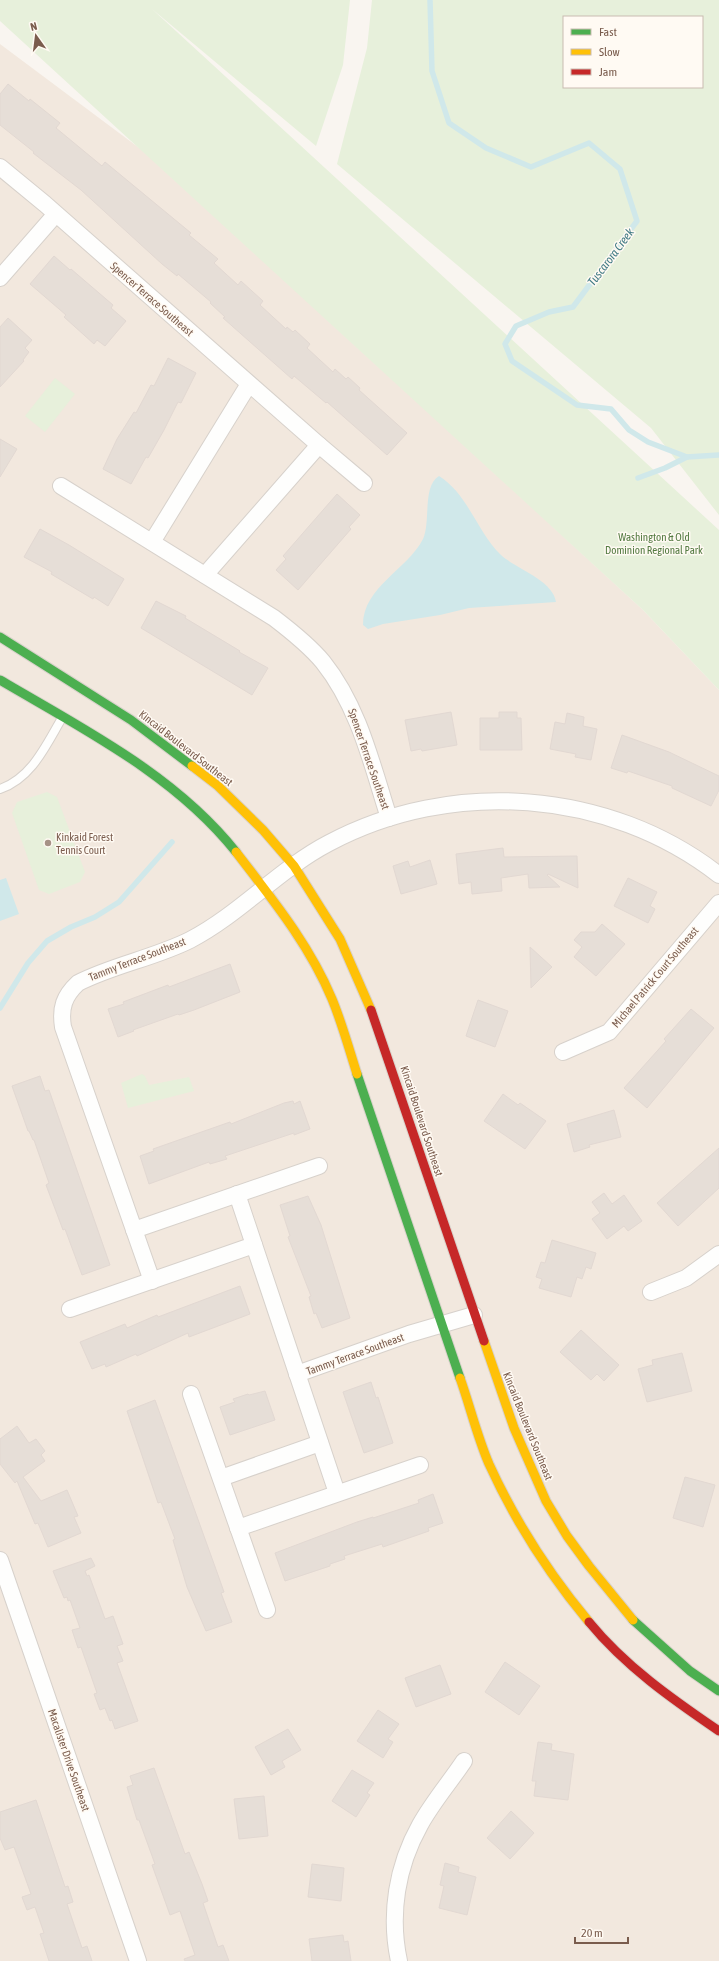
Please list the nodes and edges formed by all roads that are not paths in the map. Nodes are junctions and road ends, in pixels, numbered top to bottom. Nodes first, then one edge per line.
1 (0, 168) edge
2 (55, 215) junction
3 (0, 278) edge
4 (249, 384) junction
5 (318, 445) junction
6 (364, 483) dead end
7 (61, 486) dead end
8 (152, 542) junction
9 (205, 575) junction
10 (0, 637) edge
11 (0, 680) edge
12 (63, 717) junction
13 (0, 789) edge
14 (389, 818) junction
15 (294, 866) junction
16 (719, 875) edge
17 (264, 888) junction
18 (719, 903) edge
19 (563, 1052) dead end
20 (319, 1166) dead end
21 (237, 1194) junction
22 (134, 1230) junction
23 (254, 1245) junction
24 (719, 1254) edge
25 (152, 1281) junction
26 (651, 1292) dead end
27 (70, 1309) dead end
28 (474, 1315) junction
29 (443, 1324) junction
30 (297, 1374) junction
31 (191, 1394) dead end
32 (320, 1443) junction
33 (420, 1465) dead end
34 (221, 1478) junction
35 (338, 1493) junction
36 (238, 1528) junction
37 (0, 1560) edge
38 (267, 1610) dead end
39 (719, 1691) edge
40 (719, 1731) edge
41 (464, 1761) dead end
42 (138, 1961) edge
43 (399, 1961) edge

1 - 2 street, Spencer Terrace Southeast
2 - 3 street
2 - 4 street, Spencer Terrace Southeast
4 - 5 street, Spencer Terrace Southeast
4 - 8 street
5 - 6 street, Spencer Terrace Southeast
5 - 9 street
7 - 8 street, Spencer Terrace Southeast
8 - 9 street, Spencer Terrace Southeast
9 - 14 street, Spencer Terrace Southeast
10 - 15 street, Kincaid Boulevard Southeast
11 - 12 street
12 - 13 lane
12 - 17 street
14 - 15 street, Tammy Terrace Southeast
14 - 16 street, Tammy Terrace Southeast
15 - 17 street, Tammy Terrace Southeast
15 - 28 street, Kincaid Boulevard Southeast
17 - 22 street, Tammy Terrace Southeast
17 - 29 street
18 - 19 street, Michael Patrick Court Southeast
20 - 21 street
21 - 22 street
21 - 23 street, Tammy Terrace Southeast
22 - 25 street, Tammy Terrace Southeast
23 - 25 street
23 - 30 street, Tammy Terrace Southeast
24 - 26 street
25 - 27 street
28 - 29 street, Tammy Terrace Southeast
28 - 39 street, Kincaid Boulevard Southeast
29 - 30 street, Tammy Terrace Southeast
29 - 40 street
30 - 32 street
31 - 34 street
32 - 34 street
32 - 35 street
33 - 35 street
34 - 36 street
35 - 36 street
36 - 38 street
37 - 42 street, Macalister Drive Southeast
41 - 43 street

